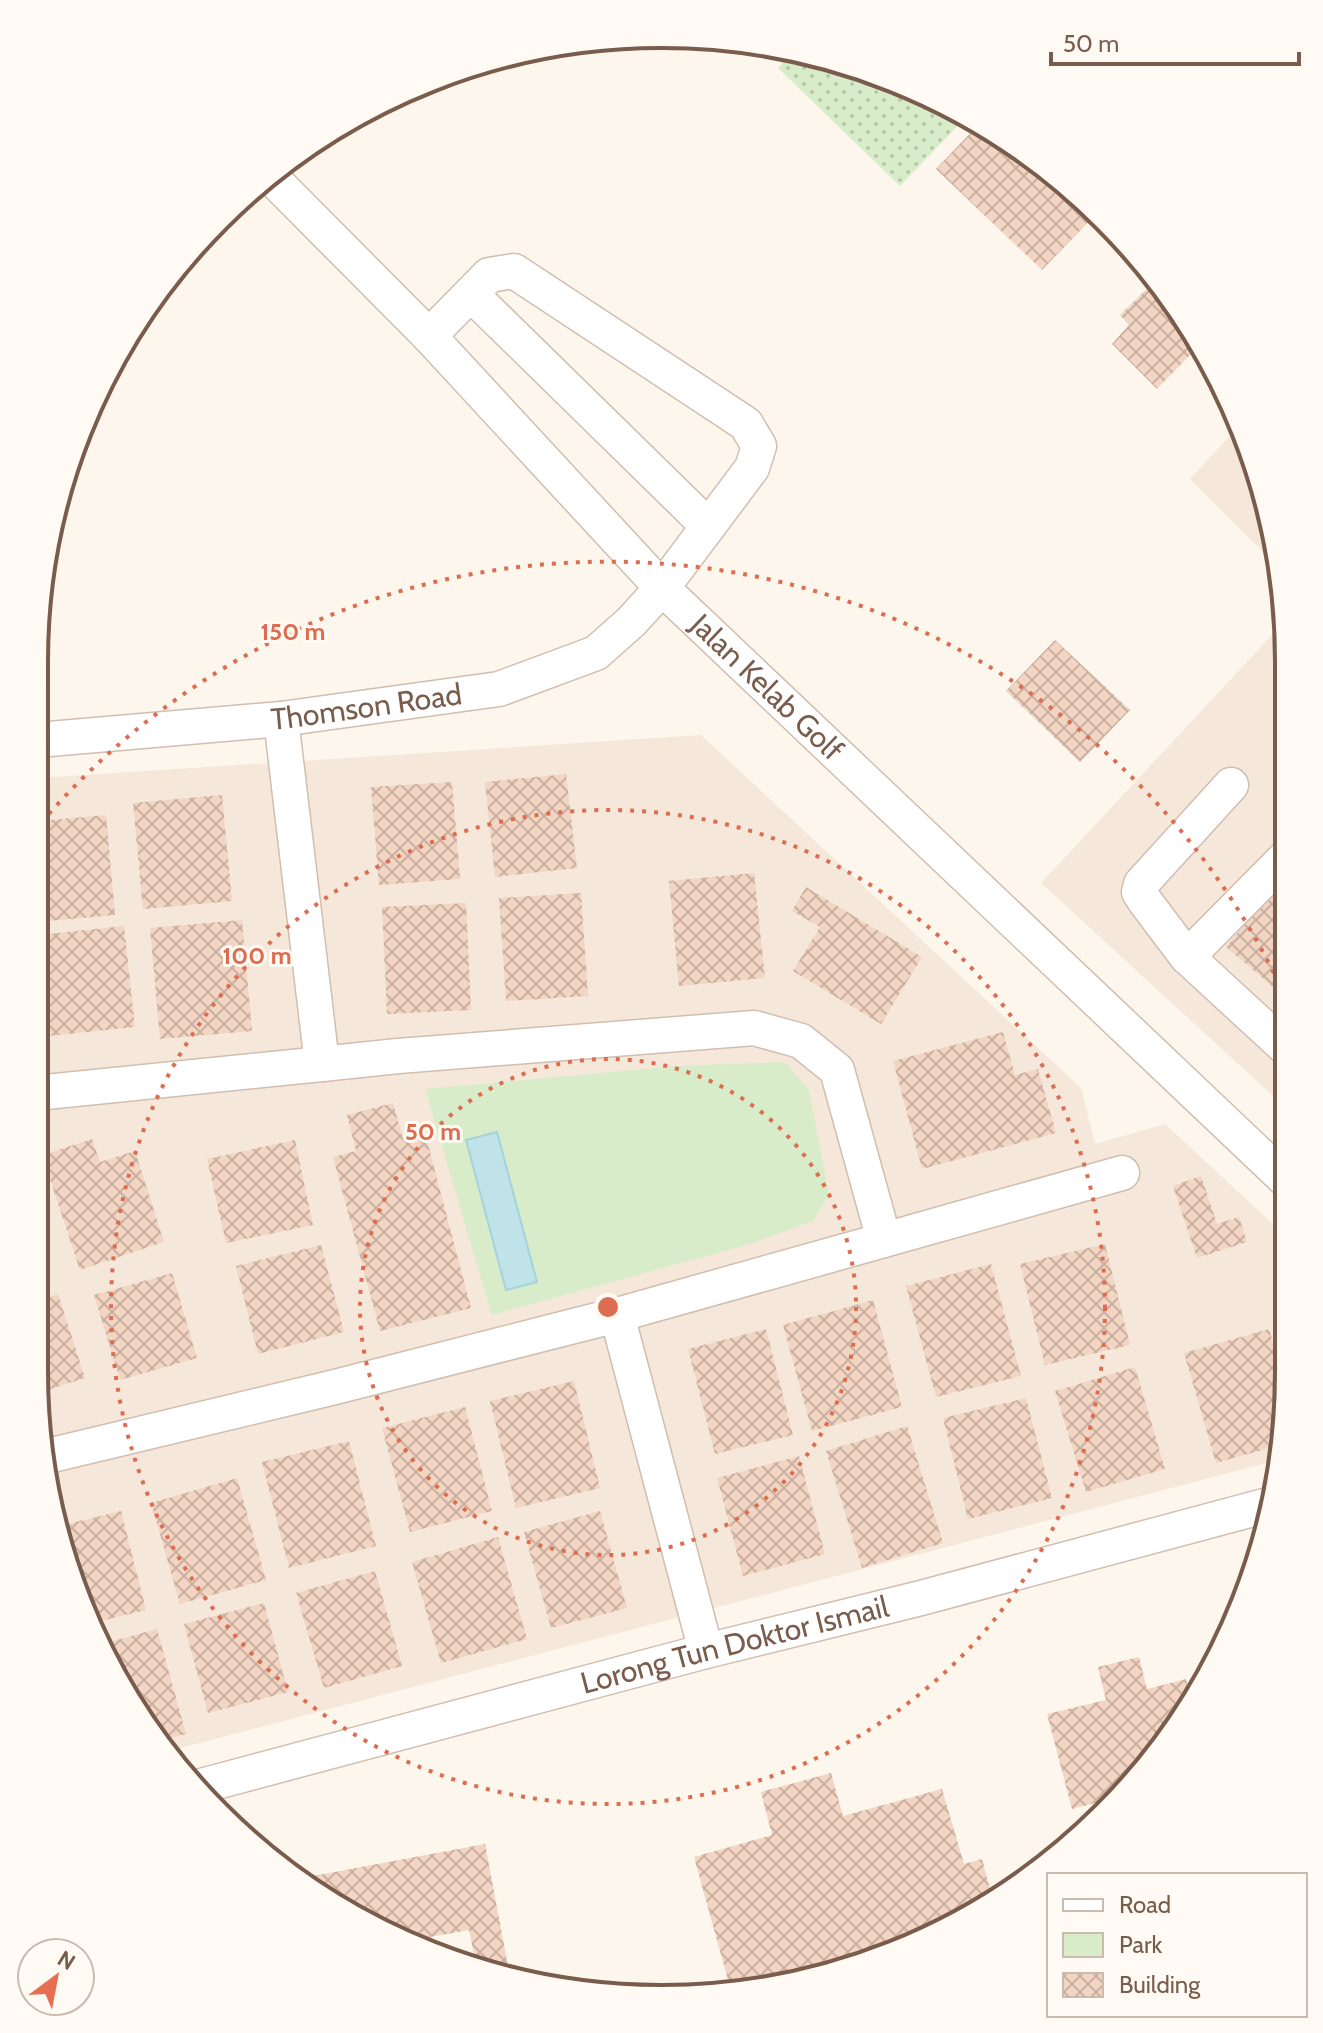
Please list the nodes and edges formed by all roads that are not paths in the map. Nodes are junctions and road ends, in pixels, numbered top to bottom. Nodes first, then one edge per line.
1 (277, 184) edge
2 (471, 294) junction
3 (429, 336) junction
4 (708, 526) junction
5 (662, 588) junction
6 (281, 719) junction
7 (48, 739) edge
8 (1231, 785) dead end
9 (1275, 868) edge
10 (1187, 957) junction
11 (1275, 1038) edge
12 (322, 1064) junction
13 (48, 1092) edge
14 (1275, 1170) edge
15 (1122, 1173) dead end
16 (884, 1240) junction
17 (617, 1315) junction
18 (53, 1455) edge
19 (1259, 1507) edge
20 (706, 1651) junction
21 (208, 1784) edge

1 - 3 street, Jalan Kelab Golf
2 - 3 street, Thomson Road
2 - 4 street
2 - 4 street, Thomson Road
3 - 5 street, Jalan Kelab Golf
4 - 5 street, Thomson Road
5 - 6 street, Thomson Road
5 - 14 street, Jalan Kelab Golf
6 - 7 street, Thomson Road
6 - 12 street
8 - 10 street
9 - 10 street
10 - 11 street
12 - 13 street
12 - 16 street
15 - 16 street
16 - 17 street
17 - 18 street
17 - 20 street
19 - 20 street, Lorong Tun Doktor Ismail
20 - 21 street, Lorong Tun Doktor Ismail

